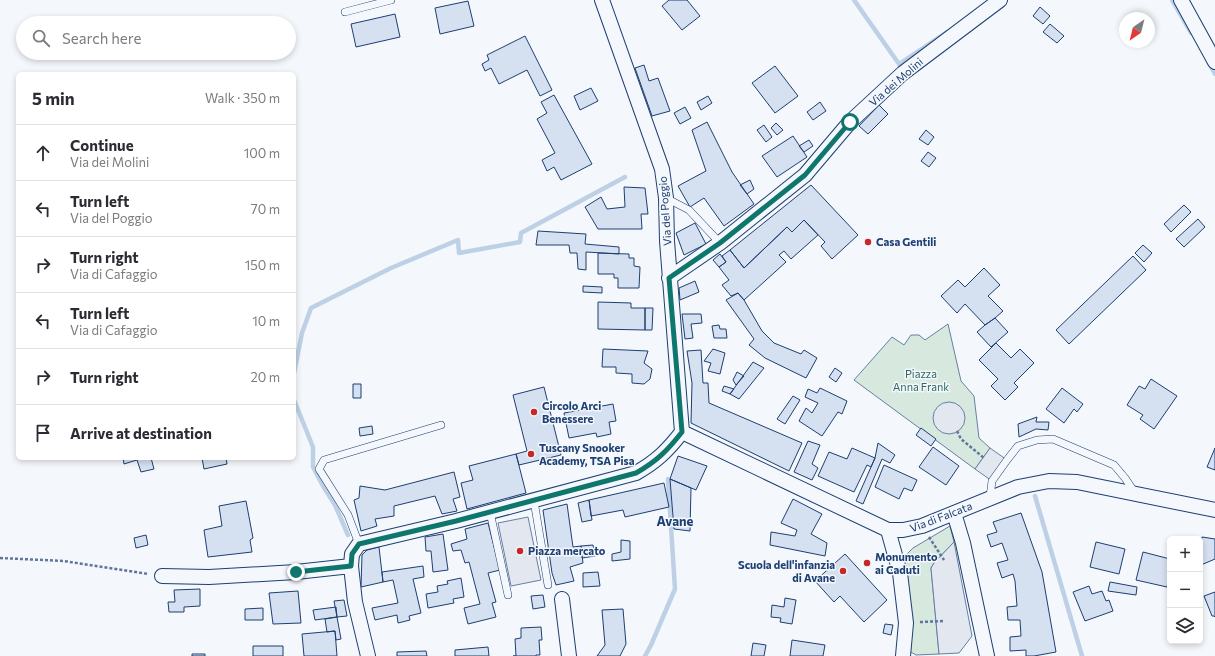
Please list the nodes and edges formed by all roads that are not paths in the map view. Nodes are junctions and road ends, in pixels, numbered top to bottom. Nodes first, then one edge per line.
1 (391, 0) edge
2 (602, 0) edge
3 (1000, 0) edge
4 (1181, 0) edge
5 (345, 12) dead end
6 (1215, 62) edge
7 (666, 198) junction
8 (720, 243) junction
9 (669, 278) junction
10 (441, 425) dead end
11 (682, 432) junction
12 (1135, 493) junction
13 (990, 498) junction
14 (534, 500) junction
15 (1215, 510) edge
16 (490, 512) junction
17 (954, 513) junction
18 (888, 530) junction
19 (359, 544) junction
20 (351, 566) junction
21 (162, 576) road end
22 (548, 585) dead end
23 (508, 595) dead end
24 (562, 598) dead end
25 (368, 656) edge
26 (569, 656) edge
27 (903, 656) edge
28 (987, 656) edge

1 - 5 lane
2 - 7 street, Via del Poggio
3 - 8 street, Via dei Molini
4 - 6 street
7 - 8 lane
7 - 9 street, Via del Poggio
8 - 9 street, Via dei Molini
9 - 11 street, Via del Poggio
10 - 19 lane
11 - 14 street
11 - 18 street, Via di Falcata
12 - 13 street, Via di Falcata
12 - 13 lane
12 - 15 street, Via di Falcata
13 - 17 street, Via di Falcata
14 - 16 street
14 - 22 lane
16 - 19 street
16 - 23 lane
17 - 18 street, Via di Falcata
17 - 28 street
18 - 27 street
19 - 20 street
20 - 21 street
20 - 25 street
24 - 26 street

